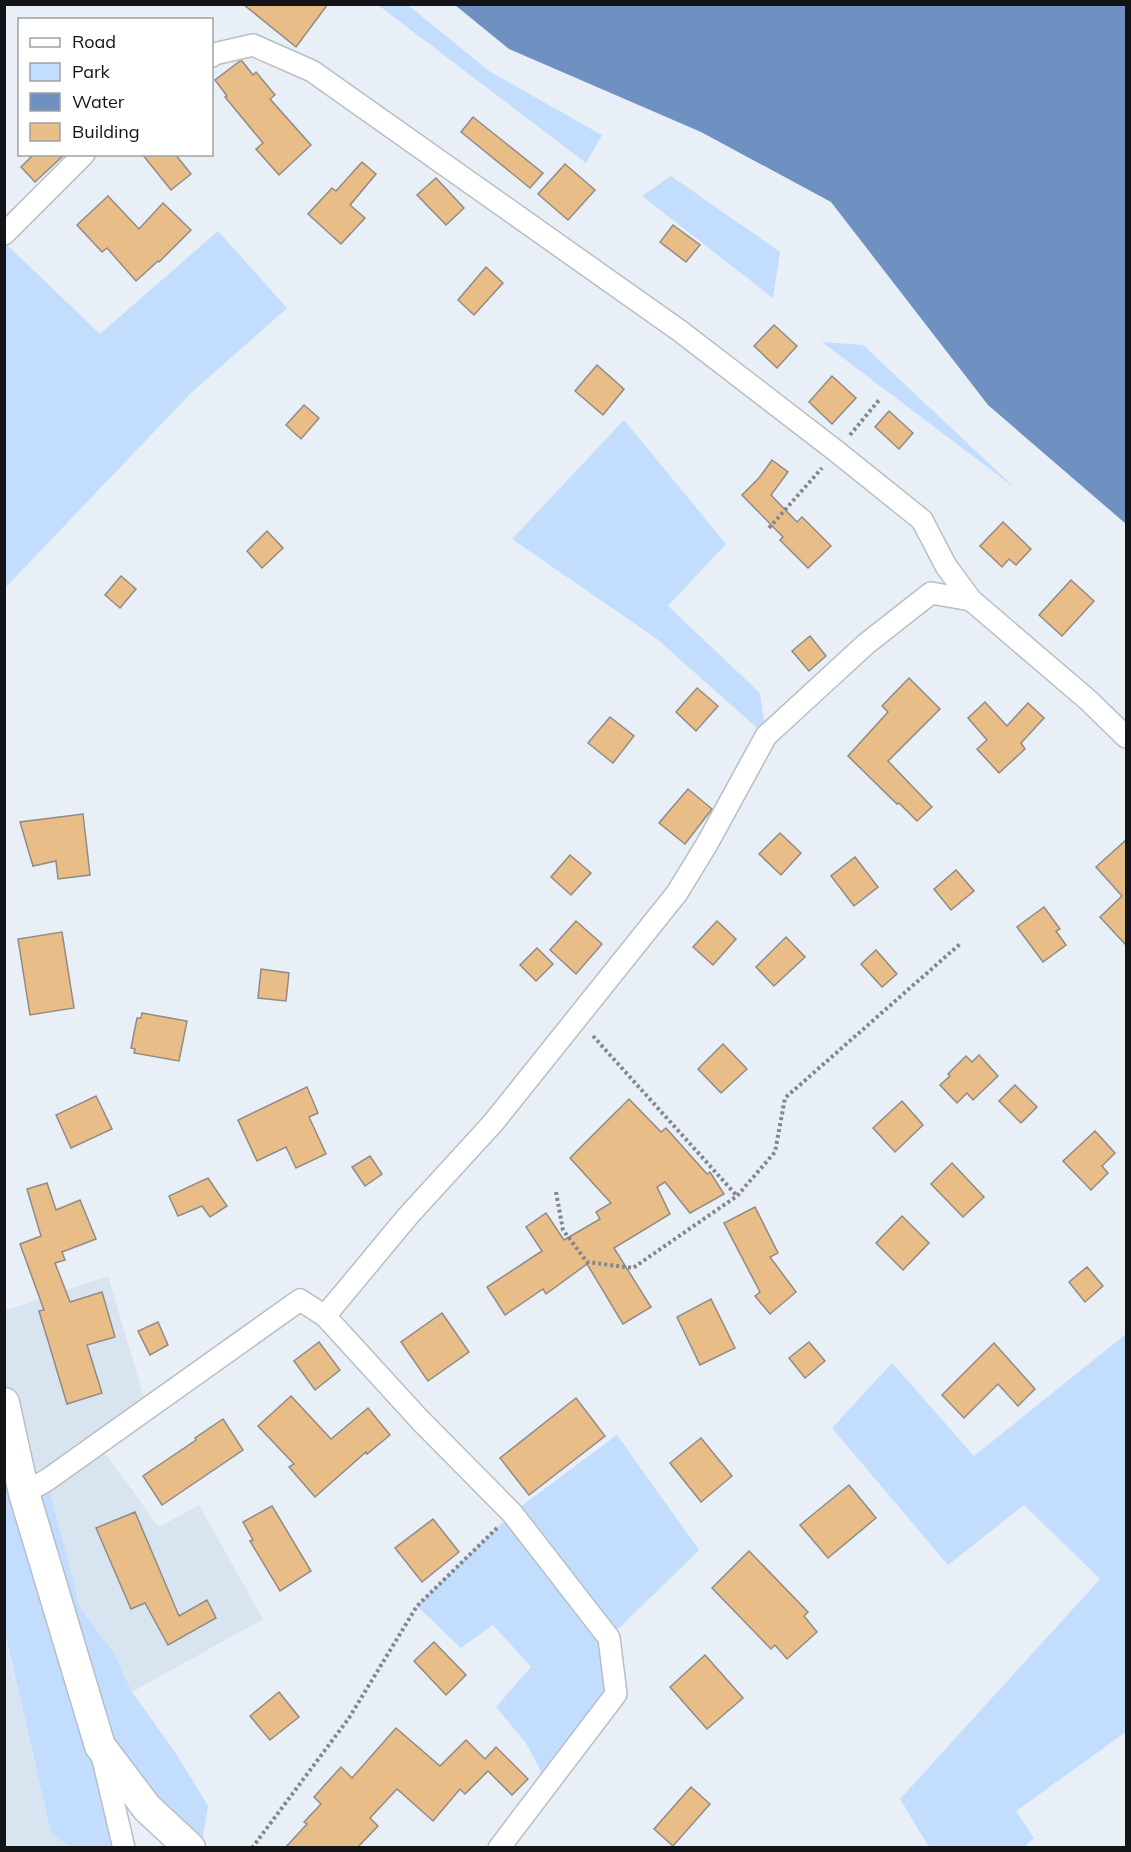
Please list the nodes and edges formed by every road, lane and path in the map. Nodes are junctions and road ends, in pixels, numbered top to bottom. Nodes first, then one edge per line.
1 (213, 55) edge
2 (82, 156) edge
3 (4, 234) edge
4 (970, 600) junction
5 (1126, 737) edge
6 (960, 944) dead end
7 (577, 1018) junction
8 (556, 1192) dead end
9 (737, 1196) junction
10 (325, 1316) junction
11 (4, 1403) edge
12 (24, 1493) junction
13 (512, 1513) junction
14 (100, 1746) junction
15 (124, 1848) edge
16 (190, 1848) edge
17 (252, 1848) edge
18 (499, 1848) edge

1 - 4 street
2 - 3 street
4 - 5 street
4 - 7 street
6 - 9 path
7 - 9 path
7 - 10 street
8 - 9 path
10 - 12 street
10 - 13 street
11 - 12 main road
12 - 14 main road
13 - 17 path
13 - 18 street
14 - 15 street
14 - 16 main road

